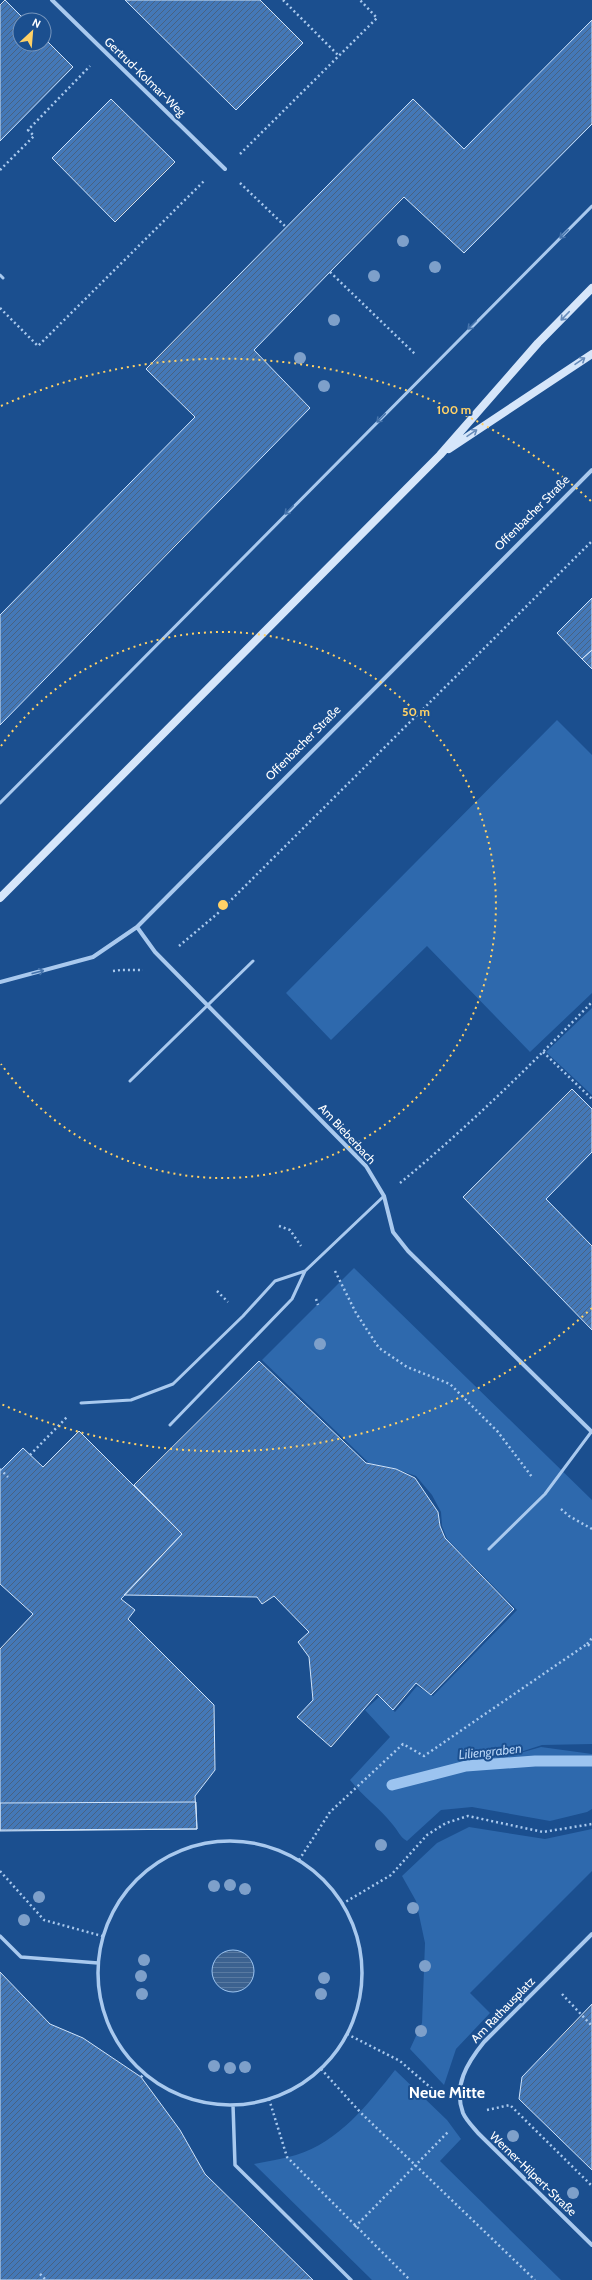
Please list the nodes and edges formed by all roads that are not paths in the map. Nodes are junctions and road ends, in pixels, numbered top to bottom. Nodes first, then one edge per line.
1 (52, 0) edge
2 (225, 169) road end
3 (592, 206) edge
4 (592, 288) edge
5 (592, 354) edge
6 (440, 455) junction
7 (592, 470) edge
8 (0, 803) edge
9 (0, 898) edge
10 (137, 926) junction
11 (254, 961) dead end
12 (0, 982) edge
13 (207, 1005) junction
14 (130, 1082) dead end
15 (384, 1196) junction
16 (305, 1271) junction
17 (81, 1402) road end
18 (170, 1424) dead end
19 (592, 1432) edge
20 (489, 1550) dead end
21 (592, 1934) edge
22 (0, 1936) edge
23 (98, 1962) junction
24 (234, 2105) junction
25 (464, 2114) joint
26 (592, 2245) edge
27 (351, 2280) edge

1 - 2 street, Gertrud-Kolmar-Weg
3 -> 8 lane
4 -> 6 main road
6 -> 5 main road
6 - 9 main road
7 - 10 street, Offenbacher Straße
12 -> 10 street, Offenbacher Straße
10 - 13 street, Am Bieberbach
11 - 13 lane
13 - 14 lane
13 - 15 street, Am Bieberbach
15 - 16 lane
15 - 19 street, Am Bieberbach
16 - 17 lane
16 - 18 lane
19 - 20 lane
21 - 25 street, Am Rathausplatz
22 - 23 street
23 - 24 street
23 - 24 street
24 - 27 street
25 - 26 street, Werner-Hilpert-Straße

